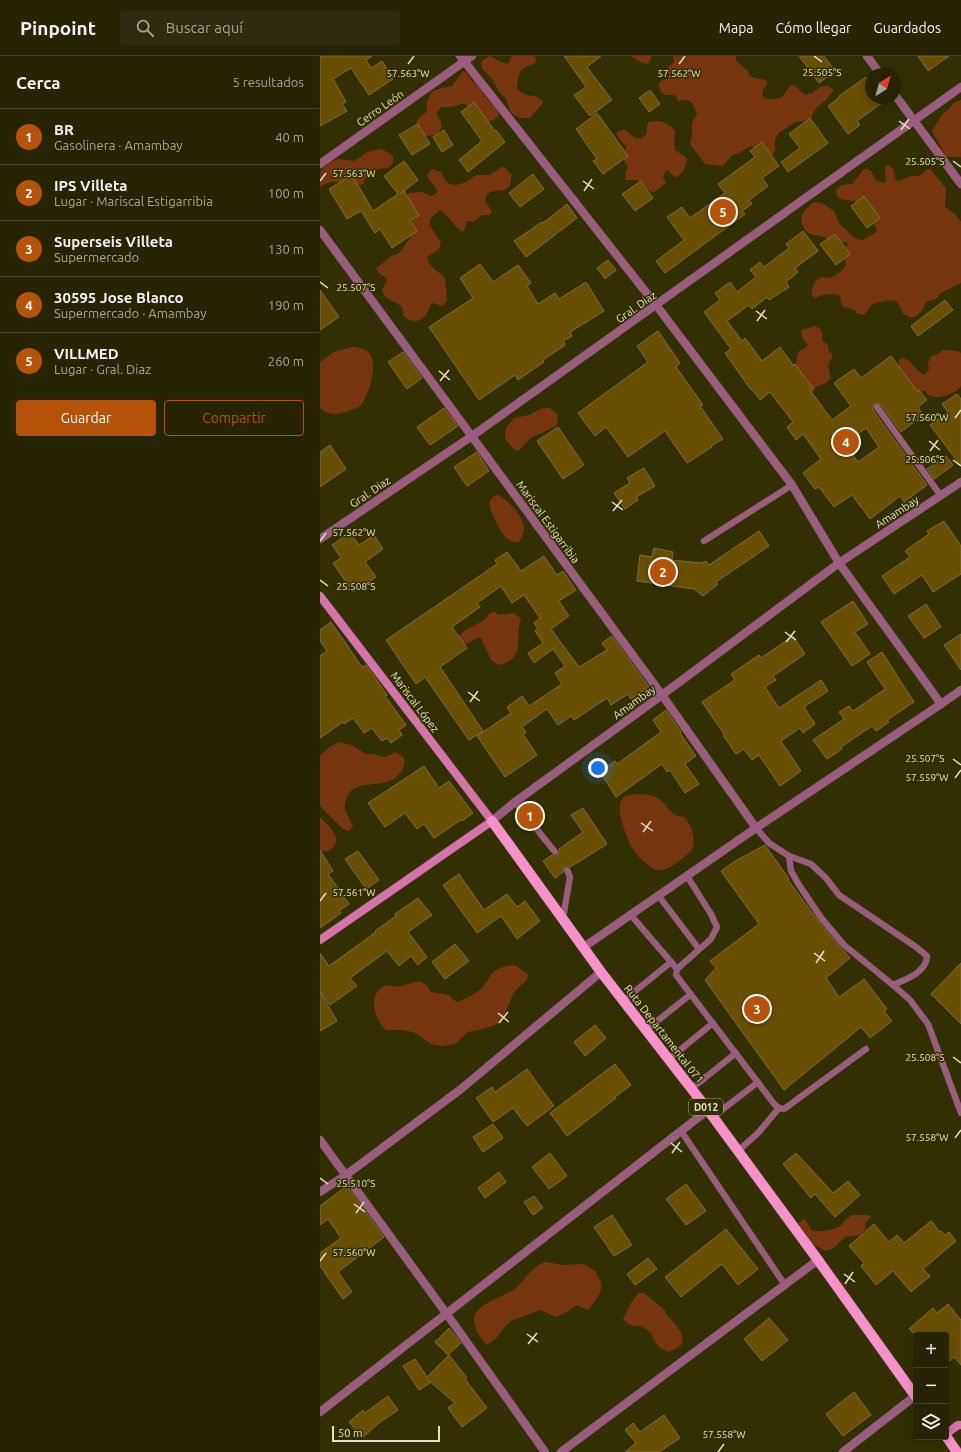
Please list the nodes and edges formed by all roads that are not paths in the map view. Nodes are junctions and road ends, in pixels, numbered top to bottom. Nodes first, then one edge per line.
1 (472, 56) edge
2 (868, 56) edge
3 (462, 59) edge
4 (876, 68) edge
5 (961, 87) edge
6 (901, 103) edge
7 (914, 121) junction
8 (320, 164) edge
9 (961, 184) edge
10 (320, 230) edge
11 (656, 305) junction
12 (877, 407) dead end
13 (472, 436) junction
14 (961, 482) edge
15 (792, 485) junction
16 (941, 496) junction
17 (320, 539) edge
18 (704, 541) dead end
19 (839, 563) junction
20 (320, 596) edge
21 (961, 690) edge
22 (662, 695) junction
23 (941, 704) junction
24 (515, 802) junction
25 (492, 821) junction
26 (756, 828) junction
27 (555, 852) dead end
28 (789, 856) junction
29 (567, 870) dead end
30 (687, 876) junction
31 (658, 895) junction
32 (630, 914) junction
33 (562, 918) junction
34 (320, 940) edge
35 (584, 947) junction
36 (699, 949) junction
37 (671, 962) junction
38 (677, 969) junction
39 (601, 972) junction
40 (893, 985) junction
41 (691, 994) junction
42 (623, 1001) junction
43 (713, 1023) junction
44 (646, 1030) junction
45 (866, 1049) dead end
46 (736, 1053) junction
47 (669, 1059) junction
48 (758, 1082) junction
49 (691, 1089) junction
50 (779, 1108) junction
51 (710, 1113) junction
52 (961, 1113) edge
53 (681, 1131) junction
54 (320, 1140) edge
55 (738, 1151) junction
56 (346, 1175) junction
57 (320, 1192) edge
58 (818, 1260) junction
59 (785, 1285) junction
60 (446, 1313) junction
61 (913, 1394) edge
62 (913, 1399) edge
63 (320, 1412) edge
64 (961, 1425) edge
65 (949, 1432) edge
66 (949, 1439) edge
67 (545, 1452) edge
68 (561, 1452) edge
69 (843, 1452) edge
70 (958, 1452) edge

1 - 3 street, Cerro León
2 - 4 street
3 - 8 street, Cerro León
3 - 11 street
5 - 7 street, Gral. Diaz
6 - 7 street
7 - 9 street
7 - 11 street, Gral. Diaz
10 - 13 street, Mariscal Estigarribia
11 - 13 street, Gral. Diaz
11 - 15 street
12 - 16 lane
13 - 17 street, Gral. Diaz
13 - 22 street, Mariscal Estigarribia
14 - 16 street, Amambay
15 - 18 lane
15 - 19 street
16 - 19 street, Amambay
19 - 22 street, Amambay
19 - 23 street
20 - 25 main road, Mariscal López
21 - 23 street
22 - 24 street, Amambay
22 - 26 street, Mariscal Estigarribia
23 - 26 street
24 - 25 street, Amambay
24 - 27 lane
25 - 33 main road, Ruta Departamental 071 / D012
25 - 34 main road, Amambay
26 - 28 lane
26 - 30 street
28 - 40 lane
28 - 40 lane
29 - 33 lane
30 - 31 street
30 - 36 lane
31 - 32 street
31 - 36 lane
32 - 35 street
32 - 37 lane
33 - 35 main road, Ruta Departamental 071 / D012
35 - 39 main road, Ruta Departamental 071 / D012
36 - 38 lane
37 - 38 lane
37 - 42 lane
38 - 41 lane
39 - 42 main road, Ruta Departamental 071 / D012
39 - 56 street
40 - 52 lane
41 - 43 lane
41 - 44 lane
42 - 44 main road, Ruta Departamental 071 / D012
43 - 46 lane
43 - 47 lane
44 - 47 main road, Ruta Departamental 071 / D012
45 - 50 lane
46 - 48 lane
46 - 49 lane
47 - 49 main road, Ruta Departamental 071 / D012
48 - 50 lane
48 - 51 lane
49 - 51 main road, Ruta Departamental 071 / D012
50 - 55 lane
51 - 53 street
51 - 55 main road, Ruta Departamental 071 / D012
53 - 59 lane
53 - 60 street
54 - 56 street
55 - 58 main road, Ruta Departamental 071 / D012
56 - 57 street
56 - 60 street
58 - 59 street
58 - 61 main road, Ruta Departamental 071 / D012
59 - 68 street
60 - 63 street
60 - 67 street
62 - 69 street
64 - 65 main road
66 - 70 main road

